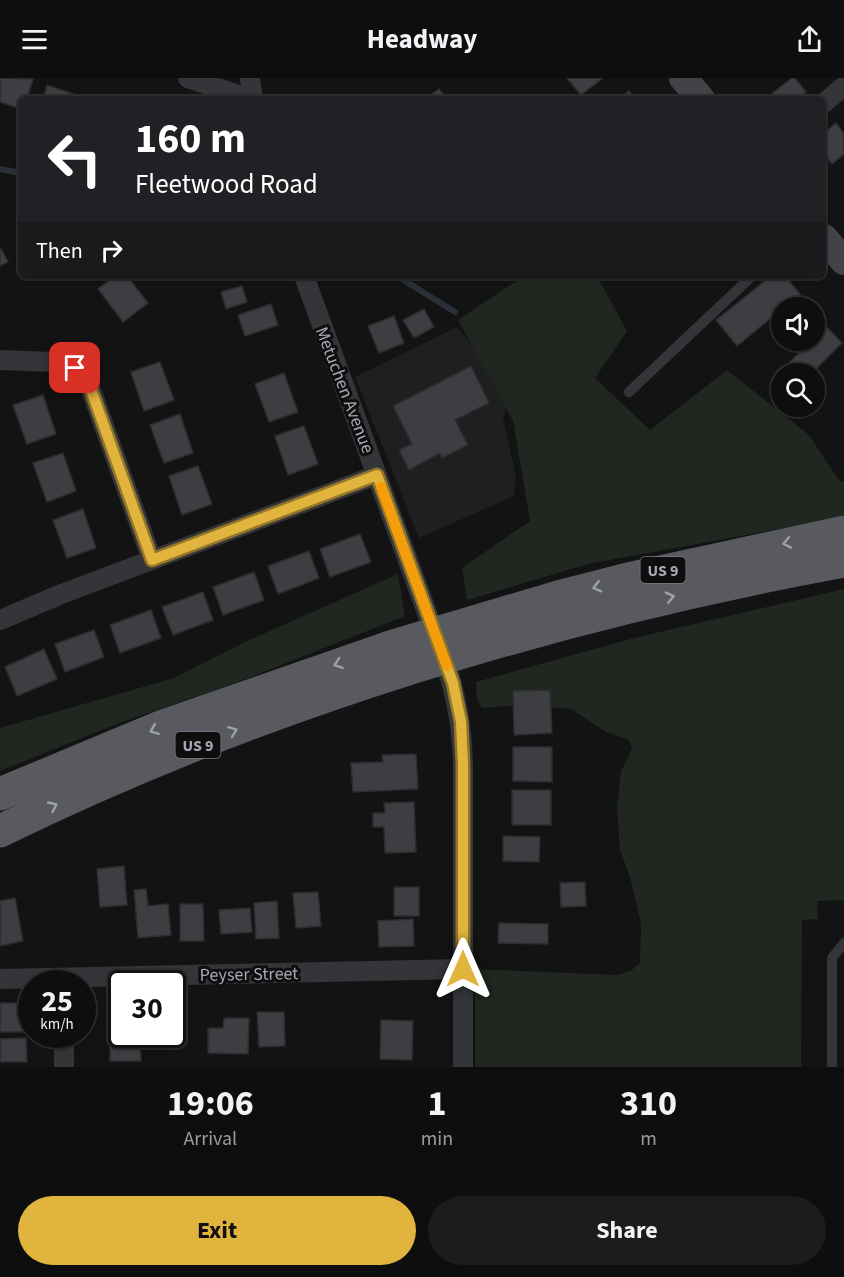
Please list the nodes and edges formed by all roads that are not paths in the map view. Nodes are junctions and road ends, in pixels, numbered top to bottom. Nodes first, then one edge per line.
1 (188, 78) edge
2 (250, 78) edge
3 (683, 78) edge
4 (844, 86) edge
5 (242, 96) edge
6 (251, 96) edge
7 (698, 96) edge
8 (826, 101) edge
9 (826, 240) edge
10 (844, 261) edge
11 (305, 279) edge
12 (749, 279) edge
13 (0, 360) edge
14 (629, 392) dead end
15 (377, 475) junction
16 (844, 532) edge
17 (152, 560) junction
18 (844, 561) edge
19 (0, 620) edge
20 (488, 631) junction
21 (397, 659) junction
22 (0, 794) edge
23 (0, 831) edge
24 (844, 943) edge
25 (463, 969) junction
26 (0, 979) edge
27 (18, 980) edge
28 (96, 980) edge
29 (64, 1048) edge
30 (64, 1067) edge
31 (463, 1067) edge
32 (832, 1067) edge

1 - 5 street
2 - 6 street
3 - 7 main road
4 - 8 street
9 - 10 main road
11 - 15 street, Metuchen Avenue
12 - 14 lane
13 - 17 street
15 - 17 street
15 - 25 street, Metuchen Avenue
16 -> 20 highway, US 9
17 - 19 street
20 -> 18 highway, US 9
20 - 21 highway, US 9
21 -> 22 highway, US 9
23 -> 21 highway, US 9
24 - 32 lane
25 - 28 street, Peyser Street
25 - 31 street, Metuchen Avenue
26 - 27 street, Peyser Street
29 - 30 street

